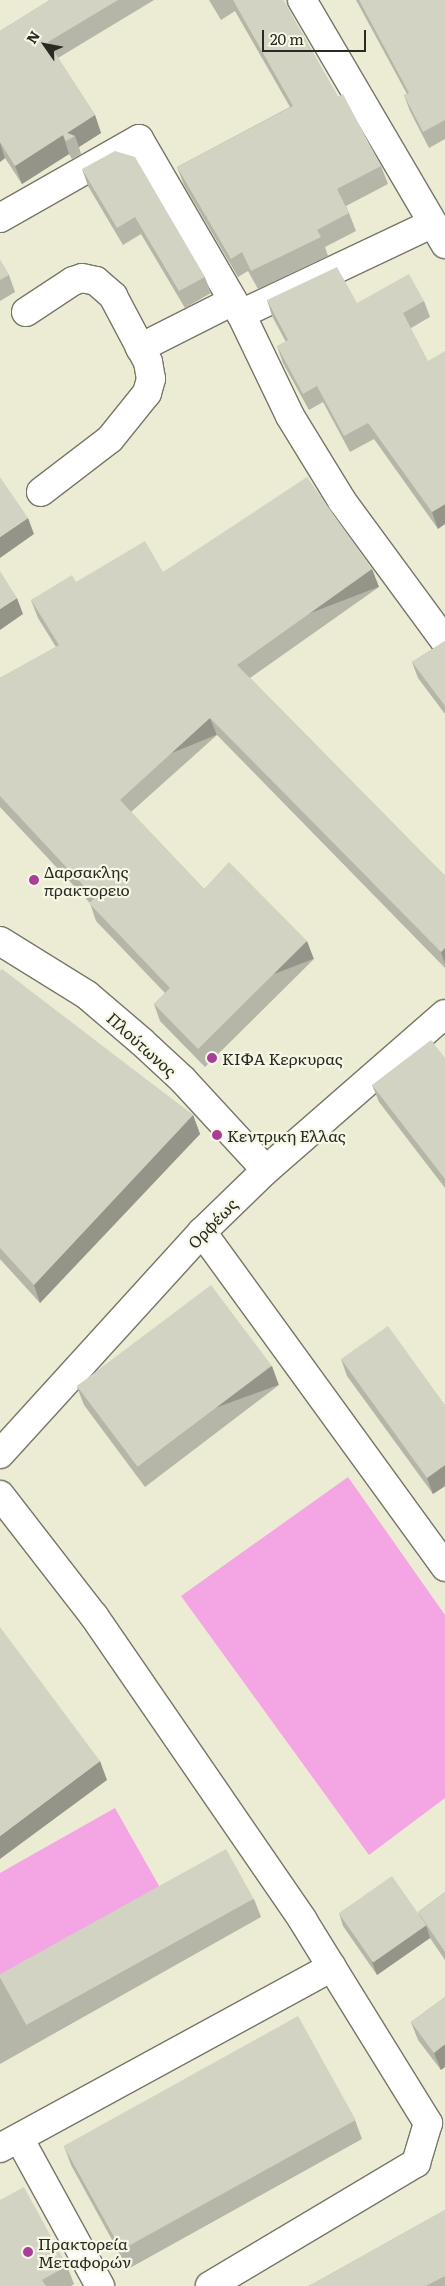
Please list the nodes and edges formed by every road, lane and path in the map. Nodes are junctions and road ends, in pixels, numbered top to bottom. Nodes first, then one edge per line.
1 (302, 0) edge
2 (0, 218) edge
3 (441, 239) edge
4 (237, 307) junction
5 (26, 312) dead end
6 (140, 348) junction
7 (41, 492) dead end
8 (445, 641) edge
9 (0, 942) edge
10 (445, 1014) edge
11 (266, 1170) junction
12 (202, 1232) junction
13 (0, 1454) edge
14 (0, 1495) edge
15 (445, 1567) edge
16 (332, 1967) junction
17 (10, 2143) edge
18 (100, 2286) edge
19 (210, 2286) edge

1 - 3 street
2 - 4 street
3 - 4 street
4 - 6 street
4 - 8 street
5 - 6 street
6 - 7 street
9 - 11 street, Πλούτωνος
10 - 11 street, Ορφέως
11 - 12 street, Ορφέως
12 - 13 street, Ορφέως
12 - 15 street
14 - 16 street
16 - 17 street
16 - 19 street
17 - 18 street

